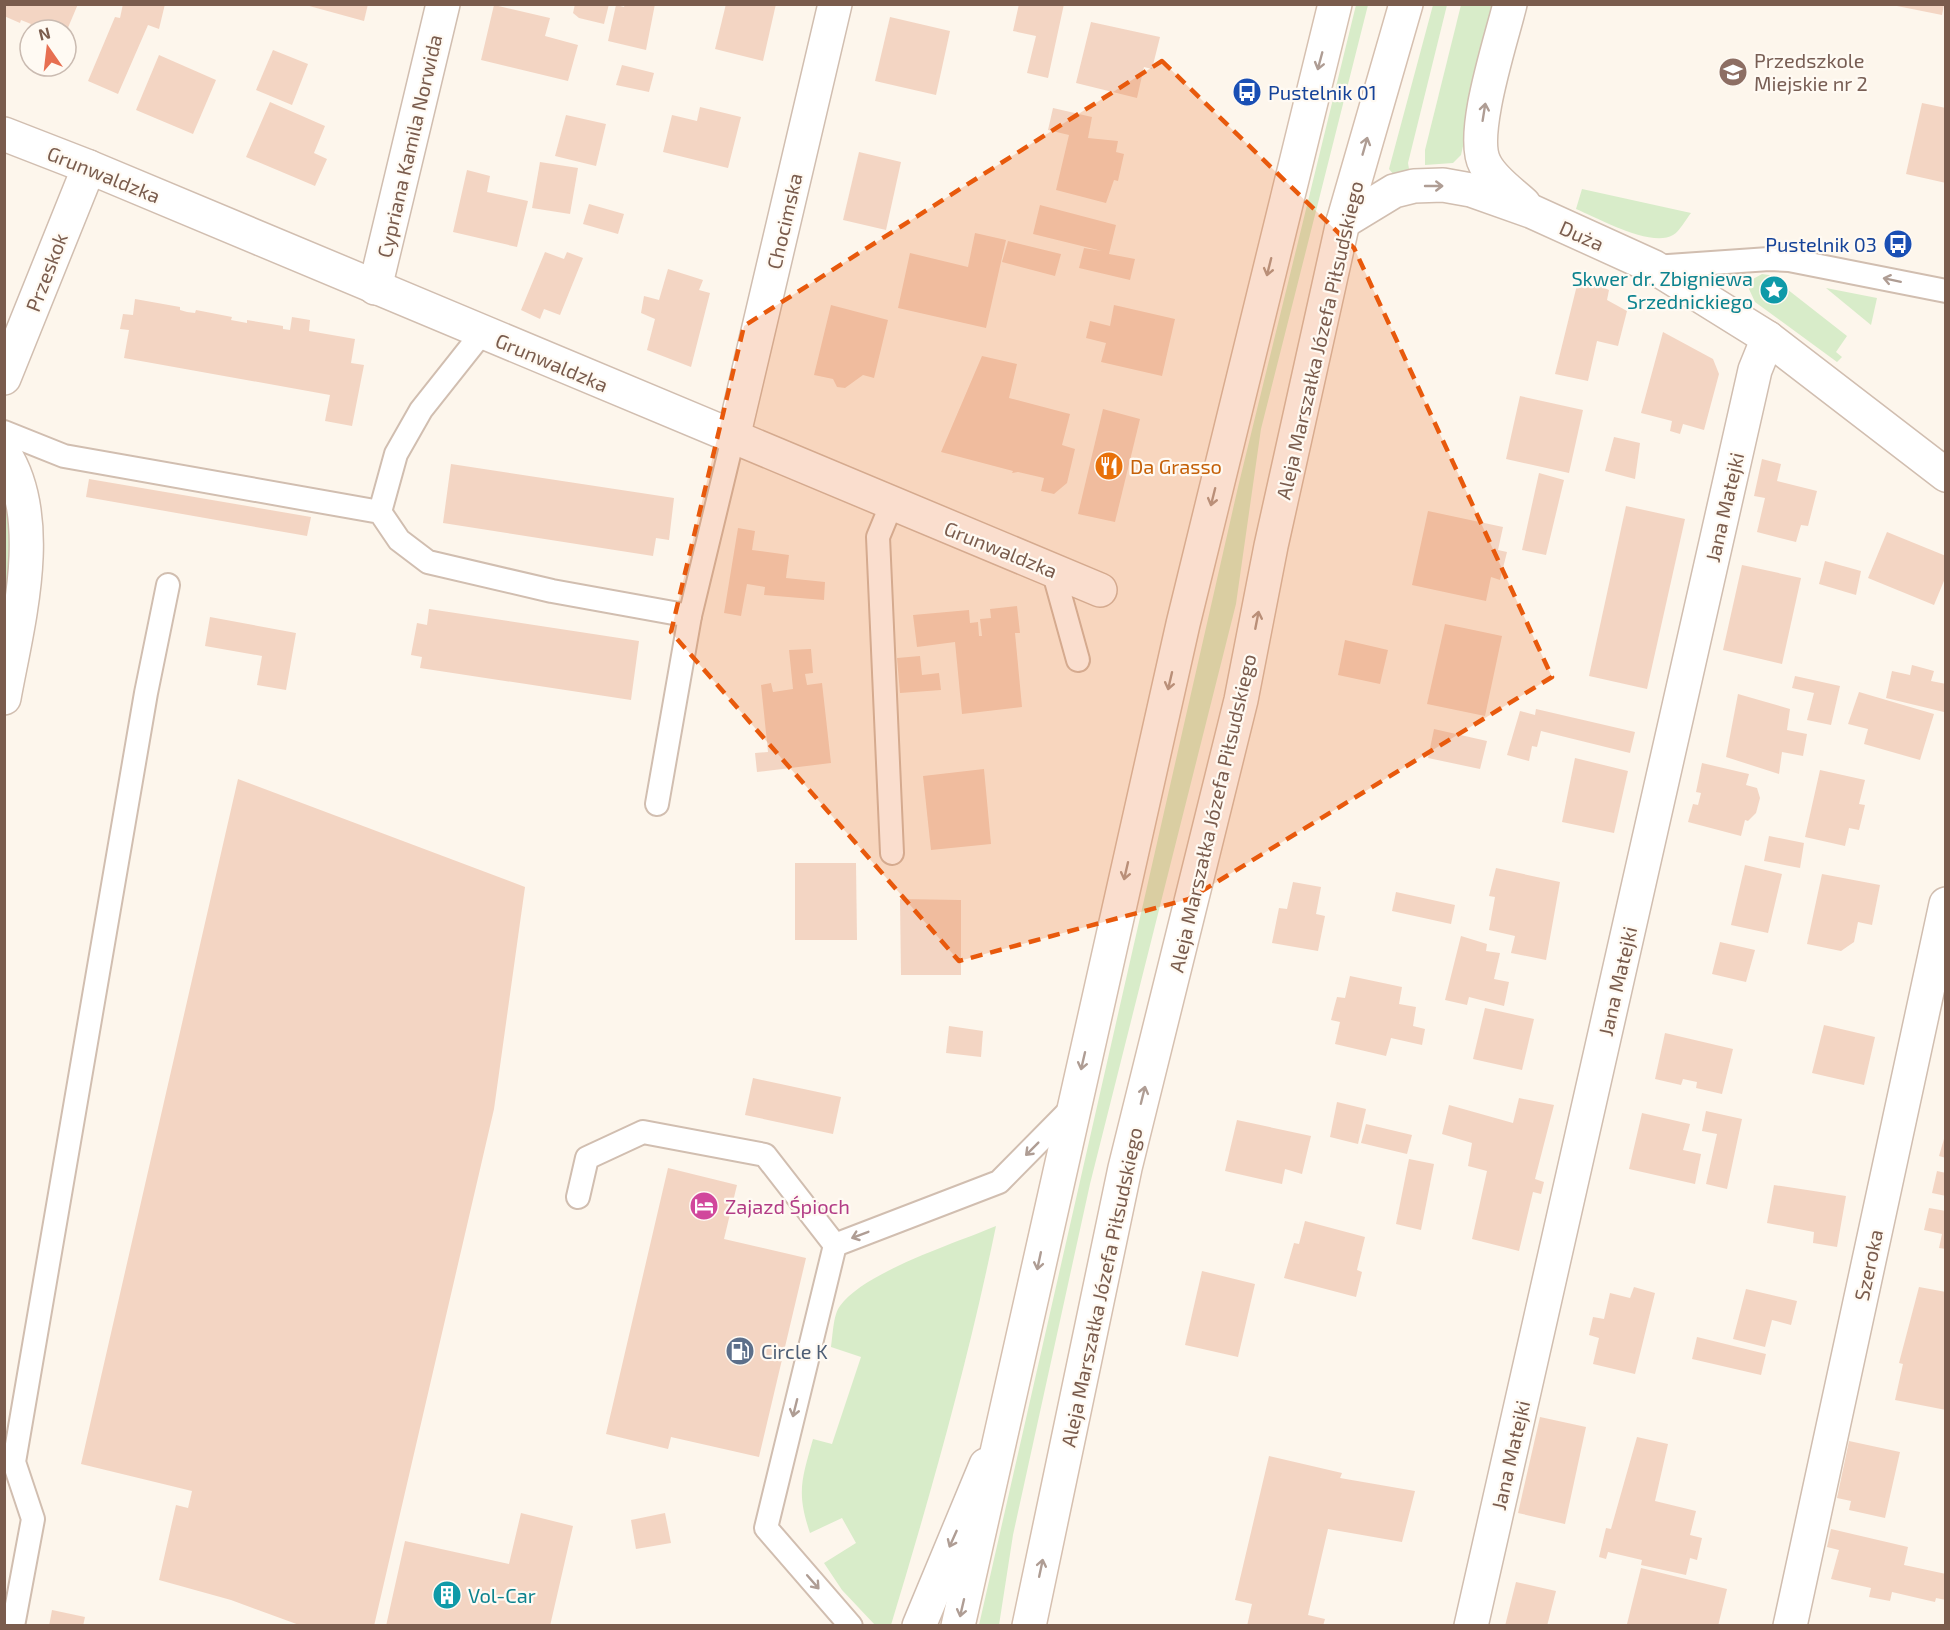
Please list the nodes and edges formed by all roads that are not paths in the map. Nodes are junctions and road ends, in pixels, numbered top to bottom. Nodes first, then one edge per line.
1 (443, 4) edge
2 (835, 4) edge
3 (1335, 4) edge
4 (1406, 4) edge
5 (1510, 4) edge
6 (4, 134) edge
7 (89, 167) junction
8 (1533, 212) junction
9 (1343, 222) junction
10 (1654, 267) junction
11 (375, 288) junction
12 (1946, 291) edge
13 (482, 333) junction
14 (1768, 338) junction
15 (4, 378) edge
16 (4, 432) edge
17 (733, 438) junction
18 (4, 453) edge
19 (1946, 475) edge
20 (892, 503) junction
21 (380, 512) junction
22 (1053, 570) junction
23 (168, 585) dead end
24 (1100, 590) dead end
25 (690, 616) junction
26 (1078, 660) dead end
27 (4, 698) edge
28 (657, 804) dead end
29 (892, 853) dead end
30 (1946, 904) edge
31 (1073, 1107) junction
32 (578, 1197) dead end
33 (835, 1245) junction
34 (1003, 1428) junction
35 (1033, 1622) edge
36 (13, 1626) edge
37 (851, 1626) edge
38 (919, 1626) edge
39 (958, 1626) edge
40 (1471, 1626) edge
41 (1790, 1626) edge

1 - 11 street, Cypriana Kamila Norwida
2 - 17 street, Chocimska
3 -> 31 street
9 -> 4 street, Aleja Marszałka Józefa Piłsudskiego
8 -> 5 street
6 - 7 street, Grunwaldzka
7 - 11 street, Grunwaldzka
7 - 15 street, Przeskok
9 -> 8 street, Duża
8 - 10 street, Duża
35 -> 9 street, Aleja Marszałka Józefa Piłsudskiego
12 -> 10 lane
10 - 14 street, Duża
11 - 13 street, Grunwaldzka
13 - 17 street, Grunwaldzka
13 - 21 lane
14 - 19 street, Duża
14 - 40 street, Jana Matejki
16 - 21 lane
17 - 20 street, Grunwaldzka
17 - 25 lane
18 - 27 street
20 - 22 street, Grunwaldzka
20 - 29 lane
21 - 25 lane
22 - 24 street, Grunwaldzka
22 - 26 lane
23 - 36 lane
25 - 28 lane
30 - 41 street, Szeroka
31 -> 33 lane
31 -> 34 street
32 - 33 lane
33 -> 37 lane
34 -> 38 street
34 -> 39 street

